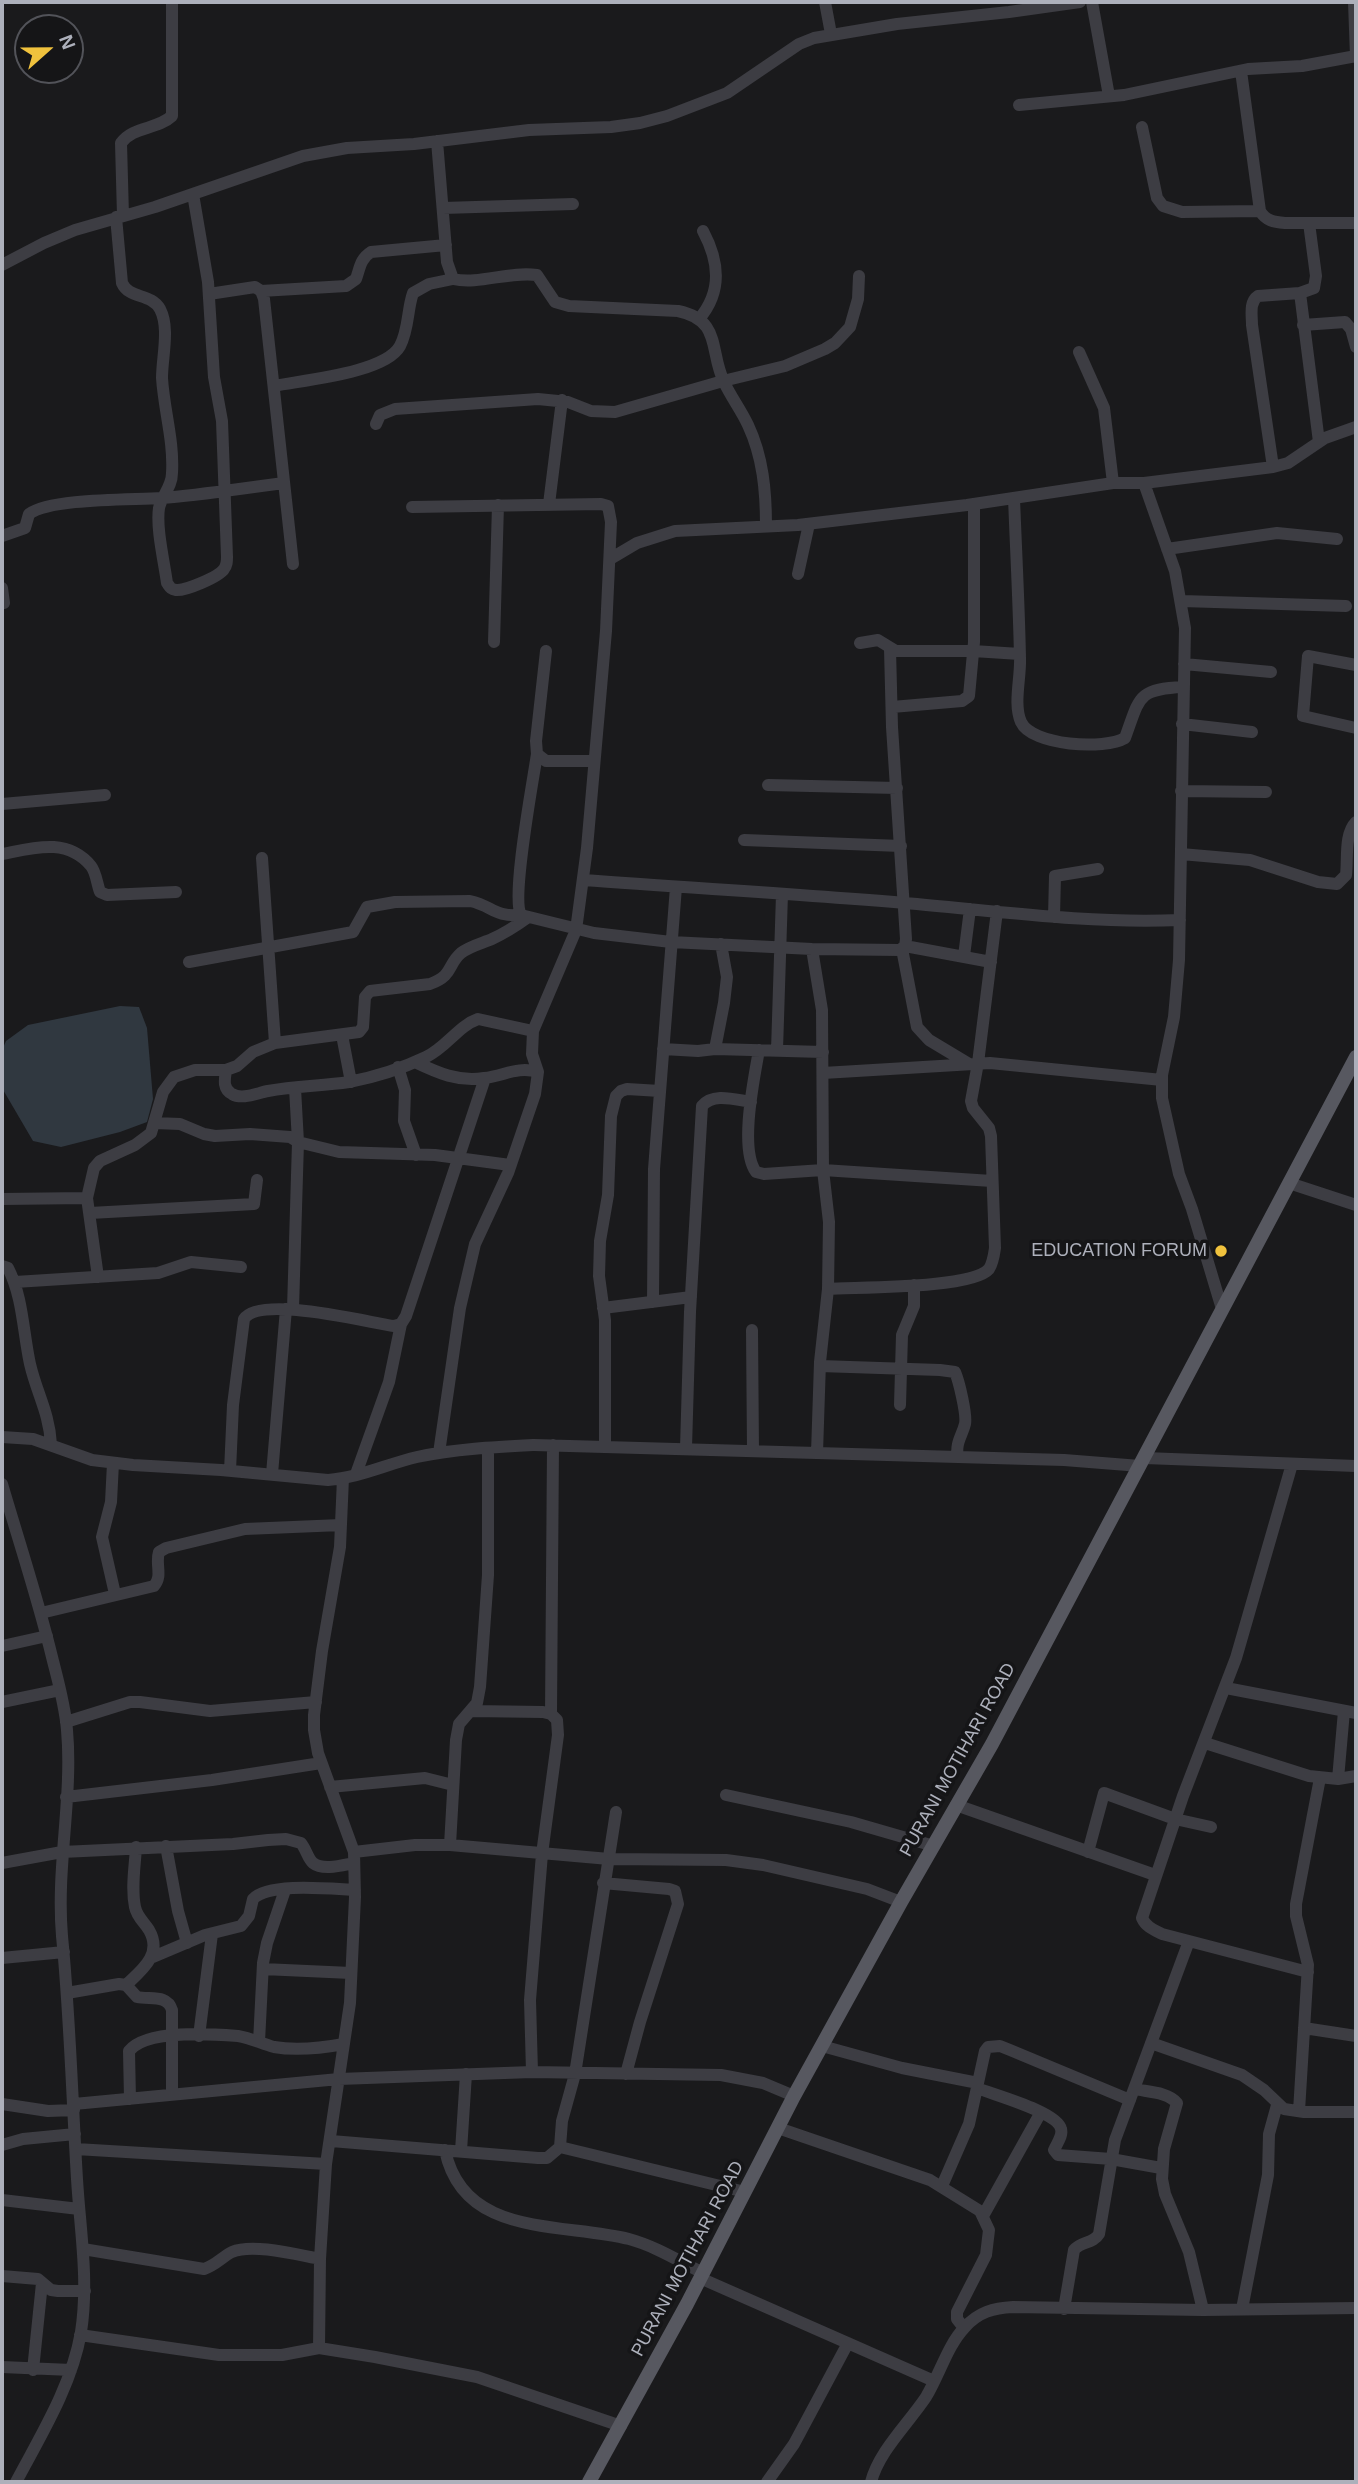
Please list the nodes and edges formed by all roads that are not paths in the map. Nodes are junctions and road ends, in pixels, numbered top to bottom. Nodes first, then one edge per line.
1 (172, 2) edge
2 (825, 2) edge
3 (1080, 2) edge
4 (1092, 2) edge
5 (1354, 2) edge
6 (831, 34) junction
7 (1356, 57) edge
8 (1241, 71) junction
9 (1110, 96) junction
10 (1019, 105) dead end
11 (1142, 127) dead end
12 (437, 141) junction
13 (193, 194) junction
14 (573, 204) dead end
15 (443, 208) junction
16 (1260, 211) junction
17 (120, 216) junction
18 (1309, 223) junction
19 (1356, 223) edge
20 (704, 231) dead end
21 (446, 245) junction
22 (2, 265) edge
23 (859, 276) dead end
24 (453, 279) junction
25 (261, 291) junction
26 (209, 293) junction
27 (1300, 293) junction
28 (699, 319) junction
29 (1303, 325) junction
30 (1356, 347) edge
31 (1079, 352) dead end
32 (723, 381) junction
33 (274, 386) junction
34 (562, 400) junction
35 (376, 424) dead end
36 (1356, 428) edge
37 (1320, 442) junction
38 (1273, 467) junction
39 (284, 483) junction
40 (1113, 483) junction
41 (1144, 483) junction
42 (224, 490) junction
43 (164, 498) junction
44 (1014, 498) junction
45 (550, 504) junction
46 (974, 504) junction
47 (498, 505) junction
48 (412, 506) dead end
49 (809, 524) junction
50 (766, 526) junction
51 (2, 536) edge
52 (1337, 538) dead end
53 (1167, 549) junction
54 (610, 559) junction
55 (293, 564) dead end
56 (798, 573) dead end
57 (2, 588) edge
58 (1182, 601) junction
59 (4, 603) dead end
60 (1346, 606) dead end
61 (494, 642) dead end
62 (860, 643) dead end
63 (890, 649) junction
64 (546, 651) dead end
65 (973, 651) junction
66 (1020, 654) junction
67 (1184, 664) junction
68 (1356, 665) edge
69 (1271, 671) dead end
70 (1183, 687) junction
71 (891, 707) junction
72 (1182, 724) junction
73 (1356, 729) edge
74 (1252, 732) dead end
75 (537, 754) junction
76 (594, 761) junction
77 (768, 785) dead end
78 (897, 788) junction
79 (1181, 791) junction
80 (1266, 792) dead end
81 (105, 795) dead end
82 (2, 804) edge
83 (1356, 822) edge
84 (744, 840) dead end
85 (901, 846) junction
86 (2, 853) edge
87 (1181, 854) junction
88 (262, 858) dead end
89 (1098, 869) dead end
90 (583, 880) junction
91 (676, 887) junction
92 (176, 892) dead end
93 (782, 894) junction
94 (905, 903) junction
95 (970, 909) junction
96 (997, 912) junction
97 (524, 917) junction
98 (1054, 917) junction
99 (1180, 920) junction
100 (576, 930) junction
101 (671, 942) junction
102 (721, 944) junction
103 (781, 947) junction
104 (267, 948) junction
105 (902, 948) junction
106 (812, 950) junction
107 (964, 956) junction
108 (189, 962) dead end
109 (991, 962) junction
110 (533, 1031) junction
111 (342, 1035) junction
112 (275, 1043) junction
113 (663, 1049) junction
114 (715, 1049) junction
115 (759, 1050) junction
116 (777, 1050) junction
117 (823, 1052) junction
118 (1356, 1057) edge
119 (415, 1062) junction
120 (973, 1064) junction
121 (398, 1068) junction
122 (226, 1070) junction
123 (538, 1072) junction
124 (823, 1073) junction
125 (485, 1078) junction
126 (1162, 1080) junction
127 (351, 1082) junction
128 (295, 1088) junction
129 (660, 1091) junction
130 (751, 1102) junction
131 (155, 1123) junction
132 (298, 1142) junction
133 (416, 1155) junction
134 (460, 1158) junction
135 (510, 1165) junction
136 (823, 1170) junction
137 (257, 1180) dead end
138 (992, 1181) junction
139 (1289, 1183) junction
140 (87, 1198) junction
141 (2, 1199) edge
142 (1356, 1205) edge
143 (90, 1213) junction
144 (2, 1266) edge
145 (241, 1267) dead end
146 (97, 1276) junction
147 (15, 1282) junction
148 (914, 1285) junction
149 (828, 1289) junction
150 (691, 1297) junction
151 (653, 1302) junction
152 (603, 1308) junction
153 (289, 1309) junction
154 (1222, 1309) junction
155 (401, 1324) junction
156 (752, 1330) dead end
157 (820, 1366) junction
158 (902, 1368) junction
159 (900, 1405) dead end
160 (2, 1437) edge
161 (51, 1444) junction
162 (553, 1445) junction
163 (605, 1445) junction
164 (488, 1447) junction
165 (686, 1448) junction
166 (753, 1451) junction
167 (439, 1452) junction
168 (817, 1453) junction
169 (958, 1457) junction
170 (1142, 1462) junction
171 (113, 1463) junction
172 (1292, 1464) junction
173 (1356, 1466) edge
174 (230, 1471) junction
175 (272, 1474) junction
176 (356, 1474) junction
177 (343, 1478) junction
178 (2, 1484) edge
179 (341, 1525) junction
180 (114, 1594) junction
181 (41, 1613) junction
182 (47, 1636) junction
183 (2, 1646) edge
184 (1226, 1688) junction
185 (60, 1690) junction
186 (2, 1702) edge
187 (316, 1702) junction
188 (472, 1711) junction
189 (1350, 1712) edge
190 (551, 1714) junction
191 (66, 1722) junction
192 (1205, 1743) junction
193 (321, 1763) junction
194 (1356, 1776) edge
195 (1321, 1778) junction
196 (1338, 1779) junction
197 (453, 1785) junction
198 (330, 1787) junction
199 (726, 1795) dead end
200 (66, 1797) junction
201 (956, 1805) junction
202 (615, 1812) dead end
203 (1175, 1819) junction
204 (1212, 1827) dead end
205 (450, 1845) junction
206 (166, 1846) junction
207 (934, 1846) junction
208 (136, 1847) junction
209 (62, 1852) junction
210 (1088, 1852) junction
211 (542, 1854) junction
212 (354, 1858) junction
213 (609, 1859) junction
214 (2, 1863) edge
215 (1155, 1875) junction
216 (603, 1883) junction
217 (285, 1890) junction
218 (355, 1890) junction
219 (901, 1902) junction
220 (212, 1934) junction
221 (1189, 1941) junction
222 (187, 1943) junction
223 (64, 1952) junction
224 (153, 1957) junction
225 (2, 1958) edge
226 (263, 1969) junction
227 (1308, 1972) junction
228 (351, 1973) junction
229 (126, 1985) junction
230 (67, 1993) junction
231 (1304, 2028) junction
232 (172, 2034) junction
233 (199, 2036) junction
234 (1356, 2036) edge
235 (259, 2042) junction
236 (1150, 2043) junction
237 (344, 2044) junction
238 (822, 2046) junction
239 (532, 2072) junction
240 (466, 2074) junction
241 (575, 2074) junction
242 (626, 2074) junction
243 (339, 2079) junction
244 (978, 2085) junction
245 (1132, 2094) junction
246 (172, 2095) junction
247 (794, 2096) junction
248 (130, 2099) junction
249 (2, 2104) edge
250 (1277, 2105) junction
251 (74, 2107) junction
252 (1299, 2111) junction
253 (1041, 2112) junction
254 (1356, 2112) edge
255 (778, 2128) junction
256 (75, 2134) junction
257 (331, 2141) junction
258 (2, 2145) edge
259 (560, 2147) junction
260 (76, 2149) junction
261 (445, 2150) junction
262 (461, 2151) junction
263 (1111, 2159) junction
264 (326, 2164) junction
265 (1161, 2168) junction
266 (942, 2186) junction
267 (745, 2192) junction
268 (2, 2200) edge
269 (79, 2210) junction
270 (983, 2216) junction
271 (83, 2249) junction
272 (320, 2259) junction
273 (2, 2276) edge
274 (702, 2276) junction
275 (42, 2283) junction
276 (85, 2291) junction
277 (1356, 2308) edge
278 (1064, 2309) junction
279 (1242, 2309) junction
280 (1203, 2310) junction
281 (964, 2328) junction
282 (80, 2335) junction
283 (848, 2343) junction
284 (319, 2348) junction
285 (2, 2367) edge
286 (33, 2370) junction
287 (71, 2370) junction
288 (934, 2381) junction
289 (621, 2426) junction
290 (16, 2482) edge
291 (588, 2482) edge
292 (767, 2482) edge
293 (870, 2482) edge

1 - 17 street
2 - 6 street
3 - 6 street
4 - 9 street
5 - 7 street
6 - 12 street
7 - 8 street
8 - 9 street
8 - 16 street
9 - 10 street
11 - 16 street
12 - 13 street
12 - 15 street
13 - 17 street
13 - 26 street
14 - 15 street
15 - 21 street
16 - 18 street
17 - 22 street
17 - 43 street
18 - 19 street
18 - 27 street
20 - 28 street
21 - 24 street
21 - 25 street
23 - 32 street
24 - 28 street
24 - 33 street
25 - 26 street
25 - 33 street
26 - 42 street
27 - 29 street
27 - 38 street
28 - 32 street
29 - 30 street
29 - 37 street
31 - 40 street
32 - 34 street
32 - 50 street
33 - 39 street
34 - 35 street
34 - 45 street
36 - 37 street
37 - 38 street
38 - 41 street
39 - 42 street
39 - 55 street
40 - 41 street
40 - 44 street
41 - 53 street
42 - 43 street
42 - 43 street
43 - 51 street
44 - 46 street
44 - 66 street
45 - 47 street
45 - 54 street
46 - 49 street
46 - 65 street
47 - 48 street
47 - 61 street
49 - 50 street
49 - 56 street
50 - 54 street
52 - 53 street
53 - 58 street
54 - 76 street
57 - 59 street
58 - 60 street
58 - 67 street
62 - 63 street
63 - 65 street
63 - 71 street
64 - 75 street
65 - 66 street
65 - 71 street
66 - 70 street
67 - 69 street
67 - 70 street
68 - 73 street
70 - 72 street
71 - 78 street
72 - 74 street
72 - 79 street
75 - 76 street
75 - 97 street
76 - 90 street
77 - 78 street
78 - 85 street
79 - 80 street
79 - 87 street
81 - 82 street
83 - 87 street
84 - 85 street
85 - 94 street
86 - 92 street
87 - 99 street
88 - 104 street
89 - 98 street
90 - 91 street
90 - 100 street
91 - 93 street
91 - 101 street
93 - 94 street
93 - 103 street
94 - 95 street
94 - 105 street
95 - 96 street
95 - 107 street
96 - 98 street
96 - 109 street
97 - 100 street
97 - 104 street
97 - 111 street
98 - 99 street
99 - 126 street
100 - 101 street
100 - 110 street
101 - 102 street
101 - 113 street
102 - 103 street
102 - 114 street
103 - 106 street
103 - 116 street
104 - 108 street
104 - 112 street
105 - 106 street
105 - 107 street
105 - 120 street
106 - 117 street
107 - 109 street
109 - 120 street
110 - 119 street
110 - 123 street
111 - 112 street
111 - 127 street
112 - 122 street
113 - 114 street
113 - 129 street
114 - 115 street
115 - 116 street
115 - 130 street
116 - 117 street
117 - 124 street
118 - 139 main road, PURANI MOTIHARI ROAD
119 - 121 street
119 - 125 street
120 - 124 street
120 - 126 street
120 - 138 street
121 - 127 street
121 - 133 street
122 - 128 street
122 - 131 street
123 - 125 street
123 - 135 street
124 - 136 street
125 - 134 street
126 - 154 street
127 - 128 street
128 - 132 street
129 - 151 street
129 - 152 street
130 - 136 street
130 - 150 street
131 - 132 street
131 - 140 street
132 - 133 street
132 - 153 street
133 - 134 street
134 - 135 street
134 - 155 street
135 - 167 street
136 - 138 street
136 - 149 street
137 - 143 street
138 - 148 street
139 - 142 street
139 - 154 main road, PURANI MOTIHARI ROAD
140 - 141 street
140 - 143 street
143 - 146 street
144 - 147 street
145 - 146 street
146 - 147 street
147 - 161 street
148 - 149 street
148 - 158 street
149 - 157 street
150 - 151 street
150 - 165 street
151 - 152 street
152 - 163 street
153 - 155 street
153 - 174 street
153 - 175 street
154 - 170 main road, PURANI MOTIHARI ROAD
155 - 176 street
156 - 166 street
157 - 158 street
157 - 168 street
158 - 159 street
158 - 169 street
160 - 161 street
161 - 171 street
162 - 163 street
162 - 164 street
162 - 190 street
163 - 165 street
164 - 167 street
164 - 188 street
165 - 166 street
166 - 168 street
167 - 176 street
168 - 169 street
169 - 170 street
170 - 172 street
170 - 201 main road, PURANI MOTIHARI ROAD
171 - 174 street
171 - 180 street
172 - 173 street
172 - 184 street
174 - 175 street
175 - 177 street
176 - 177 street
177 - 179 street
178 - 181 street
179 - 180 street
179 - 187 street
180 - 181 street
181 - 182 street
182 - 183 street
182 - 185 street
184 - 189 street
184 - 192 street
185 - 186 street
185 - 191 street
187 - 191 street
187 - 193 street
188 - 190 street
188 - 197 street
189 - 196 street
190 - 211 street
191 - 200 street
192 - 195 street
192 - 203 street
193 - 198 street
193 - 200 street
194 - 196 street
195 - 196 street
195 - 227 street
197 - 198 street
197 - 205 street
198 - 212 street
199 - 207 street
200 - 209 street
201 - 207 main road, PURANI MOTIHARI ROAD
201 - 210 street
202 - 213 street
203 - 204 street
203 - 210 street
203 - 215 street
205 - 211 street
205 - 212 street
206 - 208 street
206 - 212 street
206 - 222 street
207 - 219 main road, PURANI MOTIHARI ROAD
208 - 209 street
208 - 224 street
209 - 214 street
209 - 223 street
210 - 215 street
211 - 213 street
211 - 239 street
212 - 218 street
213 - 216 street
213 - 219 street
215 - 221 street
216 - 241 street
216 - 242 street
217 - 218 street
217 - 220 street
217 - 226 street
218 - 228 street
219 - 238 main road, PURANI MOTIHARI ROAD
220 - 222 street
220 - 233 street
221 - 227 street
221 - 236 street
222 - 224 street
223 - 225 street
223 - 230 street
224 - 229 street
226 - 228 street
226 - 235 street
227 - 231 street
228 - 237 street
229 - 230 street
229 - 232 street
230 - 251 street
231 - 234 street
231 - 252 street
232 - 233 street
232 - 246 street
232 - 248 street
233 - 235 street
235 - 237 street
236 - 245 street
236 - 250 street
237 - 243 street
238 - 244 street
238 - 247 main road, PURANI MOTIHARI ROAD
239 - 240 street
239 - 241 street
240 - 243 street
240 - 262 street
241 - 242 street
241 - 259 street
242 - 247 street
243 - 246 street
243 - 257 street
244 - 245 street
244 - 253 street
244 - 266 street
245 - 263 street
245 - 265 street
246 - 248 street
247 - 255 main road, PURANI MOTIHARI ROAD
248 - 251 street
249 - 251 street
250 - 252 street
250 - 279 street
251 - 256 street
252 - 254 street
253 - 263 street
253 - 270 street
255 - 266 street
255 - 267 main road, PURANI MOTIHARI ROAD
256 - 258 street
256 - 260 street
257 - 261 street
257 - 264 street
259 - 262 street
259 - 267 street
260 - 264 street
260 - 269 street
261 - 262 street
261 - 274 street
263 - 265 street
263 - 278 street
264 - 272 street
265 - 280 street
266 - 270 street
267 - 274 main road, PURANI MOTIHARI ROAD
268 - 269 street
269 - 271 street
270 - 281 street
271 - 272 street
271 - 276 street
272 - 284 street
273 - 275 street
274 - 283 street
274 - 289 main road, PURANI MOTIHARI ROAD
275 - 276 street
275 - 286 street
276 - 282 street
277 - 279 street
278 - 280 street
278 - 281 street
279 - 280 street
281 - 288 street
282 - 284 street
282 - 287 street
283 - 288 street
283 - 292 street
284 - 289 street
285 - 286 street
286 - 287 street
287 - 290 street
288 - 293 street
289 - 291 main road, PURANI MOTIHARI ROAD

